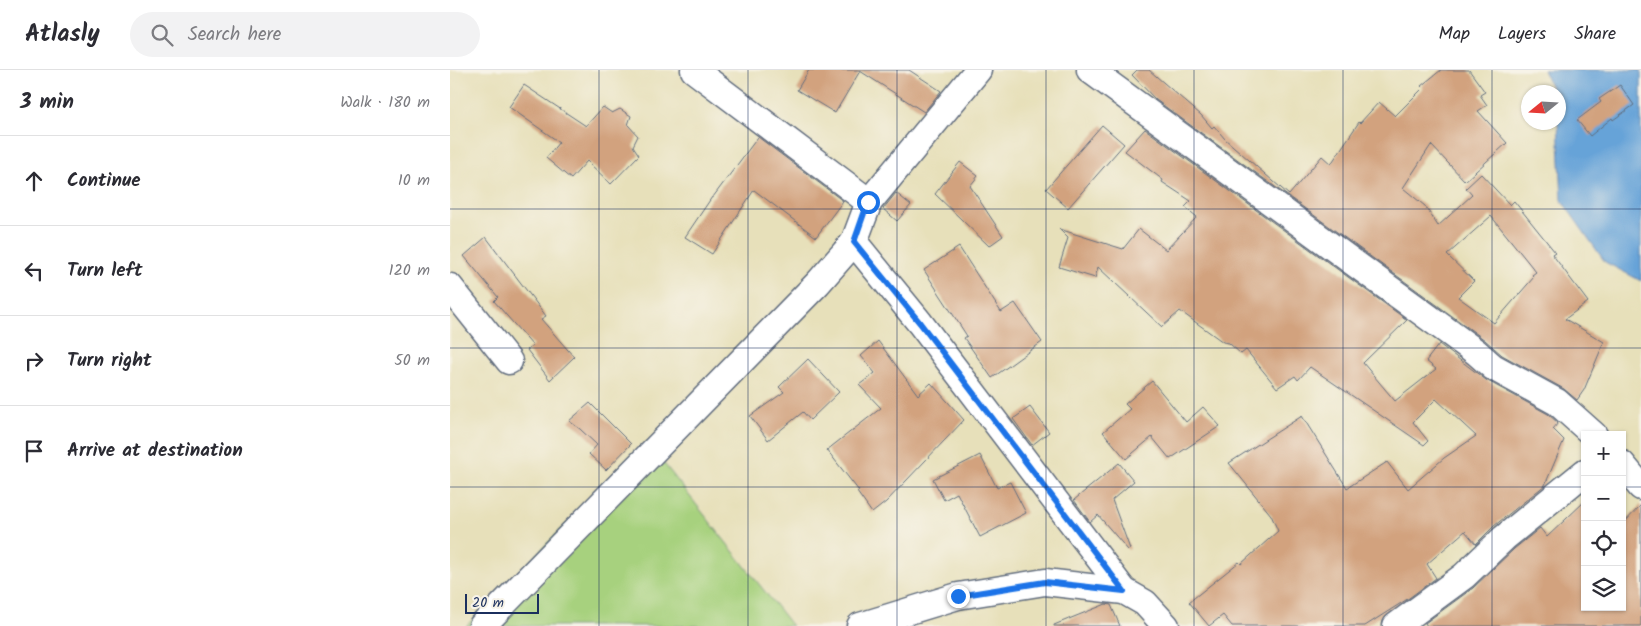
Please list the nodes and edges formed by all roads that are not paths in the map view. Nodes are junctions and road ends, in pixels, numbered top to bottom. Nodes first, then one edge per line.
1 (694, 70) edge
2 (978, 70) edge
3 (1090, 70) edge
4 (868, 202) junction
5 (854, 242) junction
6 (450, 288) edge
7 (509, 361) dead end
8 (1590, 431) edge
9 (1626, 469) edge
10 (1581, 475) edge
11 (1641, 487) edge
12 (1124, 591) junction
13 (482, 626) edge
14 (860, 626) edge
15 (1166, 626) edge
16 (1396, 626) edge

1 - 4 street
2 - 4 street
3 - 8 street
4 - 5 street
5 - 12 street
5 - 13 street
6 - 7 street
9 - 11 street
10 - 16 street
12 - 14 street
12 - 15 street

